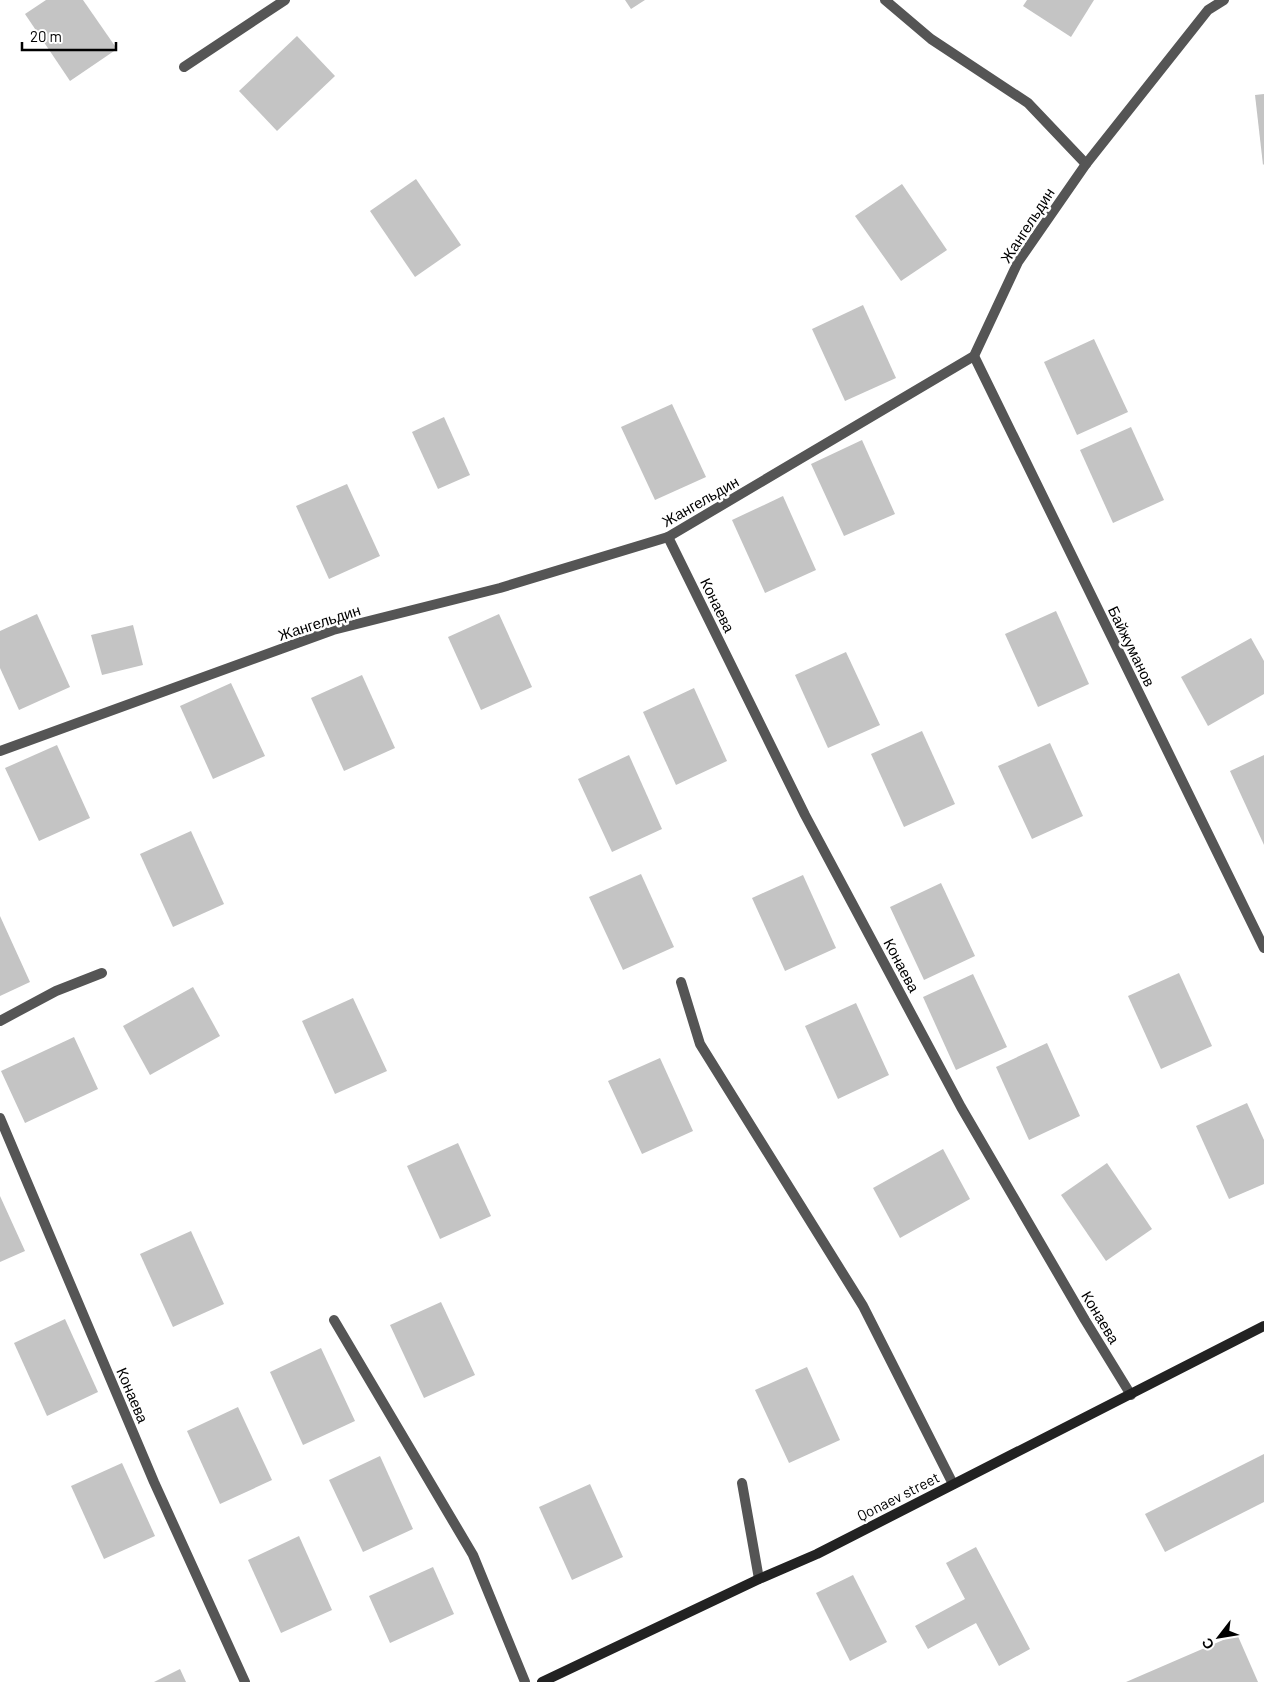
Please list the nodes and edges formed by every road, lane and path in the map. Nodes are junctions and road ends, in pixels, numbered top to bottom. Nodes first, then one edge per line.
1 (285, 0) edge
2 (885, 0) edge
3 (1224, 0) edge
4 (184, 67) dead end
5 (1086, 164) junction
6 (974, 356) junction
7 (668, 538) junction
8 (0, 751) edge
9 (1264, 948) edge
10 (102, 973) dead end
11 (681, 982) dead end
12 (0, 1021) edge
13 (0, 1118) edge
14 (334, 1320) dead end
15 (1264, 1326) edge
16 (1131, 1395) junction
17 (742, 1483) dead end
18 (953, 1484) junction
19 (759, 1579) junction
20 (245, 1682) edge
21 (525, 1682) edge
22 (542, 1682) edge

1 - 4 street
2 - 5 street
3 - 5 street, Жангельдин
5 - 6 street, Жангельдин
6 - 7 street, Жангельдин
6 - 9 street, Байжуманов
7 - 8 street, Жангельдин
7 - 16 street, Конаева
10 - 12 street
11 - 18 street
13 - 20 street, Конаева
14 - 21 street
15 - 16 main road, Qonaev street
16 - 18 main road, Qonaev street
17 - 19 street
18 - 19 main road, Qonaev street
19 - 22 main road, Qonaev street

